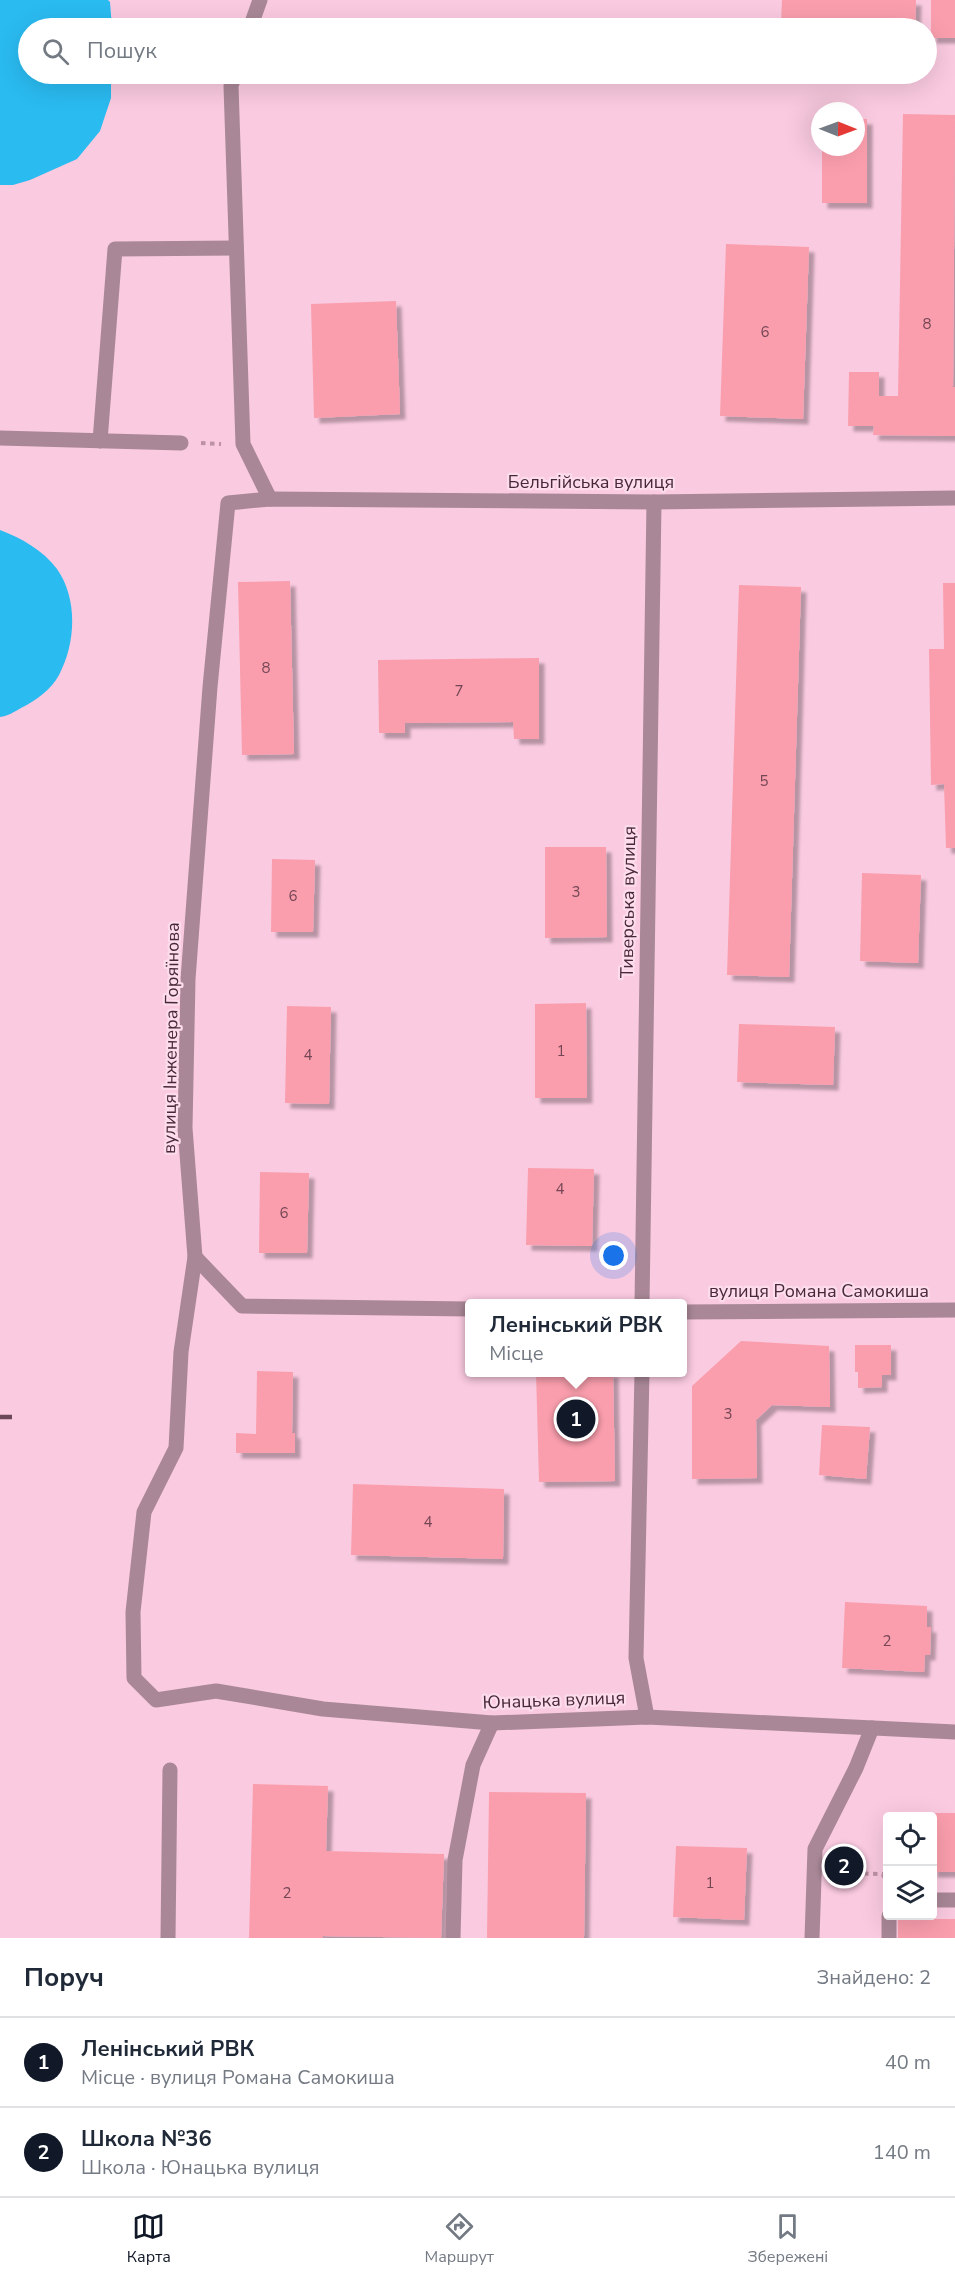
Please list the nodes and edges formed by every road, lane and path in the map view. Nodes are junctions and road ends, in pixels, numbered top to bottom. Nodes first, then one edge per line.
1 (260, 0) edge
2 (254, 18) edge
3 (232, 84) edge
4 (236, 248) junction
5 (0, 438) edge
6 (100, 441) junction
7 (181, 443) joint
8 (243, 444) junction
9 (955, 498) edge
10 (270, 500) junction
11 (654, 502) junction
12 (228, 503) joint
13 (195, 1257) junction
14 (642, 1299) edge
15 (465, 1310) edge
16 (955, 1310) edge
17 (687, 1312) edge
18 (642, 1377) edge
19 (156, 1700) joint
20 (647, 1717) junction
21 (492, 1724) junction
22 (872, 1728) junction
23 (955, 1732) edge
24 (170, 1770) dead end
25 (814, 1873) junction
26 (883, 1874) edge
27 (937, 1900) edge
28 (955, 1900) edge
29 (889, 1920) edge
30 (168, 1938) edge
31 (453, 1938) edge
32 (813, 1938) edge
33 (889, 1938) edge

1 - 2 street
3 - 4 street
4 - 6 street
4 - 8 street
5 - 6 street
6 - 7 street
7 - 8 path
8 - 10 street
9 - 11 street, Бельгійська вулиця
10 - 11 street, Бельгійська вулиця
10 - 12 street, Бельгійська вулиця
11 - 14 street, Тиверська вулиця
12 - 13 street, вулиця Інженера Горяїнова
13 - 15 street
13 - 19 street, вулиця Інженера Горяїнова
16 - 17 street, вулиця Романа Самокиша
18 - 20 street
19 - 21 street, Юнацька вулиця
20 - 21 street, Юнацька вулиця
20 - 22 street, Юнацька вулиця
21 - 31 street
22 - 23 street, Юнацька вулиця
22 - 25 street
24 - 30 street
25 - 26 path
25 - 32 street
27 - 28 street
29 - 33 street

